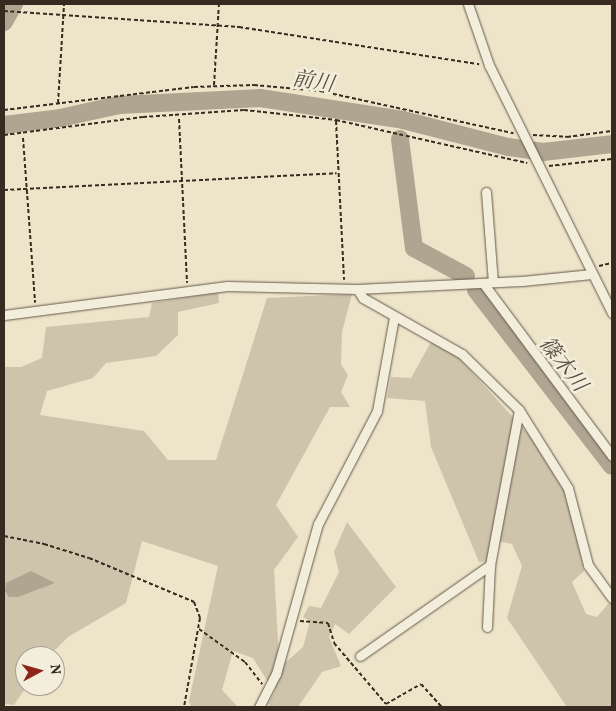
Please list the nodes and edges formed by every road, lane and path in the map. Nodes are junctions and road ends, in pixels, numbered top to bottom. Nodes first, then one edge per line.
1 (64, 4) edge
2 (219, 4) edge
3 (468, 4) edge
4 (4, 11) edge
5 (63, 15) junction
6 (218, 25) junction
7 (489, 65) junction
8 (214, 86) junction
9 (58, 103) junction
10 (4, 110) edge
11 (179, 119) dead end
12 (336, 120) junction
13 (612, 131) edge
14 (523, 133) junction
15 (4, 135) edge
16 (23, 138) dead end
17 (612, 159) edge
18 (537, 165) junction
19 (337, 173) junction
20 (183, 180) junction
21 (28, 188) junction
22 (4, 190) edge
23 (486, 192) dead end
24 (612, 263) edge
25 (591, 271) junction
26 (493, 282) junction
27 (483, 283) junction
28 (344, 288) junction
29 (357, 289) junction
30 (188, 290) junction
31 (35, 311) junction
32 (612, 313) edge
33 (4, 315) edge
34 (394, 317) junction
35 (519, 410) junction
36 (612, 456) edge
37 (4, 536) edge
38 (490, 565) junction
39 (612, 598) edge
40 (293, 618) junction
41 (487, 626) dead end
42 (198, 630) junction
43 (360, 656) dead end
44 (269, 687) junction
45 (386, 704) junction
46 (184, 707) edge
47 (259, 707) edge
48 (383, 707) edge
49 (442, 707) edge

1 - 5 path
2 - 6 path
3 - 7 street
4 - 5 path
5 - 6 path
5 - 9 path
6 - 7 path
6 - 8 path
7 - 14 street
8 - 9 path
8 - 14 path
9 - 10 path
11 - 20 path
12 - 15 path
12 - 18 path
12 - 19 path
13 - 14 path
14 - 18 street
16 - 21 path
17 - 18 path
18 - 25 street
19 - 20 path
19 - 28 path
20 - 21 path
20 - 30 path
21 - 22 path
21 - 31 path
23 - 26 street
24 - 25 path
25 - 26 street
25 - 32 street
26 - 27 street
27 - 29 street
27 - 36 street
28 - 29 street
28 - 30 street
29 - 34 street
30 - 31 street
31 - 33 street
34 - 35 street
34 - 40 street
35 - 38 street
35 - 39 street
37 - 42 path
38 - 41 street
38 - 43 street
40 - 44 street
40 - 45 path
42 - 44 path
42 - 46 path
44 - 47 street
45 - 48 path
45 - 49 path

